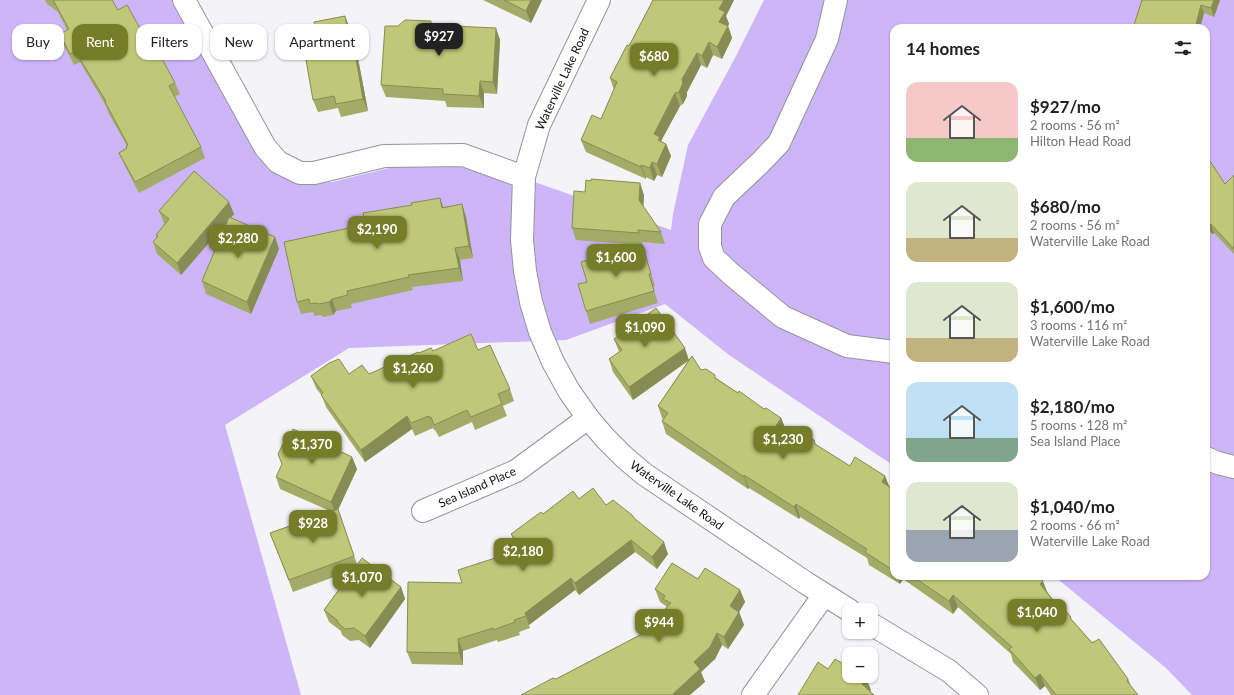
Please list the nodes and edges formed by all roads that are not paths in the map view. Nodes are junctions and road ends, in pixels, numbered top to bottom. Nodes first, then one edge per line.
1 (184, 0) edge
2 (599, 0) edge
3 (836, 0) edge
4 (524, 177) junction
5 (890, 351) edge
6 (588, 418) junction
7 (1210, 460) edge
8 (1234, 467) edge
9 (423, 511) dead end
10 (824, 595) junction
11 (842, 606) edge
12 (878, 628) edge
13 (753, 695) edge
14 (977, 695) edge

1 - 4 street
2 - 4 street, Waterville Lake Road
3 - 5 street
4 - 6 street, Waterville Lake Road
6 - 9 street, Sea Island Place
6 - 10 street, Waterville Lake Road
7 - 8 street
10 - 11 street, Waterville Lake Road
10 - 13 street
12 - 14 street

